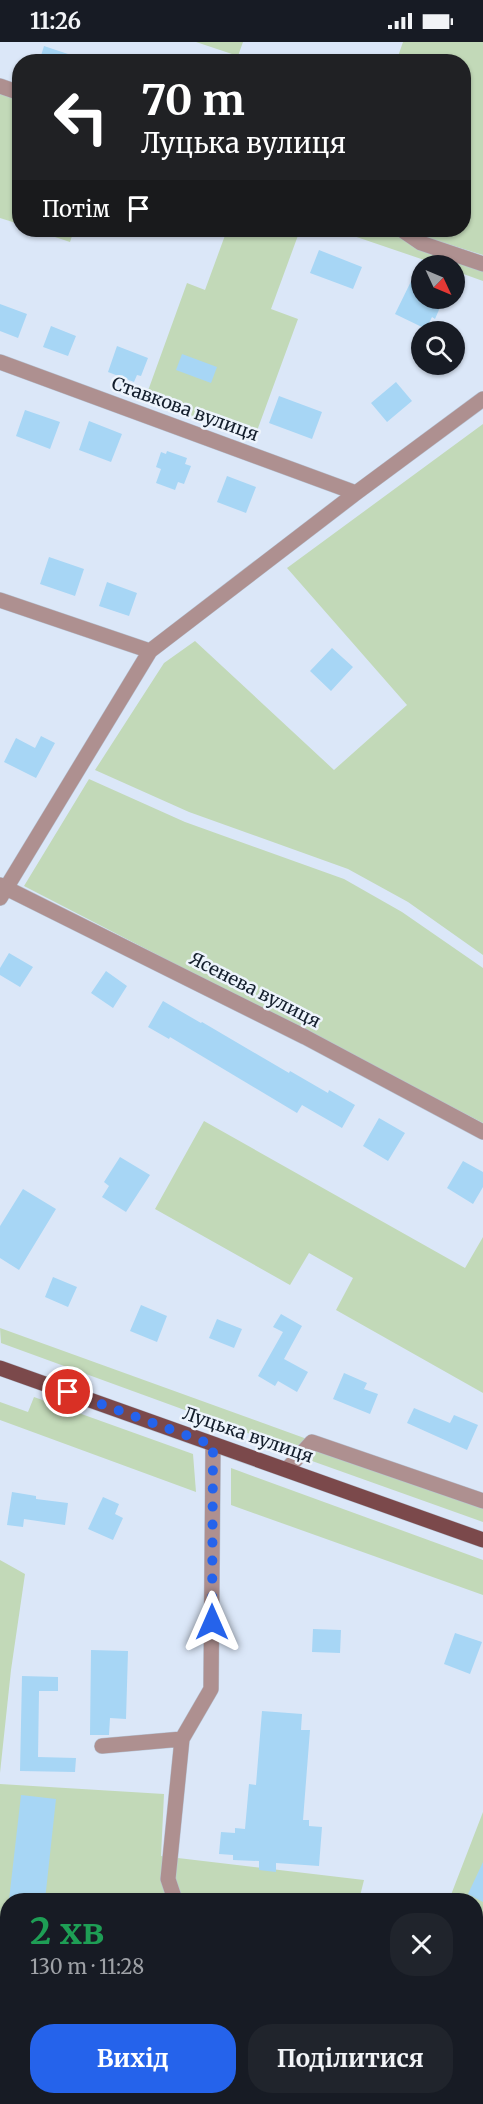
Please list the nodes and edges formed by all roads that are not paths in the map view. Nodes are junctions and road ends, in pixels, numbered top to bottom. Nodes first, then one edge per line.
1 (412, 237) edge
2 (483, 264) edge
3 (0, 362) edge
4 (483, 399) edge
5 (356, 493) junction
6 (0, 600) edge
7 (150, 651) junction
8 (2, 890) edge
9 (483, 1132) edge
10 (0, 1368) edge
11 (213, 1445) junction
12 (287, 1469) junction
13 (483, 1501) edge
14 (483, 1540) edge
15 (182, 1739) junction
16 (102, 1746) dead end
17 (173, 1893) edge

1 - 2 street
3 - 5 street, Ставкова вулиця
4 - 5 street
5 - 7 street
6 - 7 street
7 - 8 street
8 - 9 street, Ясенева вулиця
10 - 11 main road, Луцька вулиця
11 - 12 main road, Луцька вулиця
11 - 15 street
12 - 13 street
12 - 14 main road, Луцька вулиця
15 - 16 street
15 - 17 street

